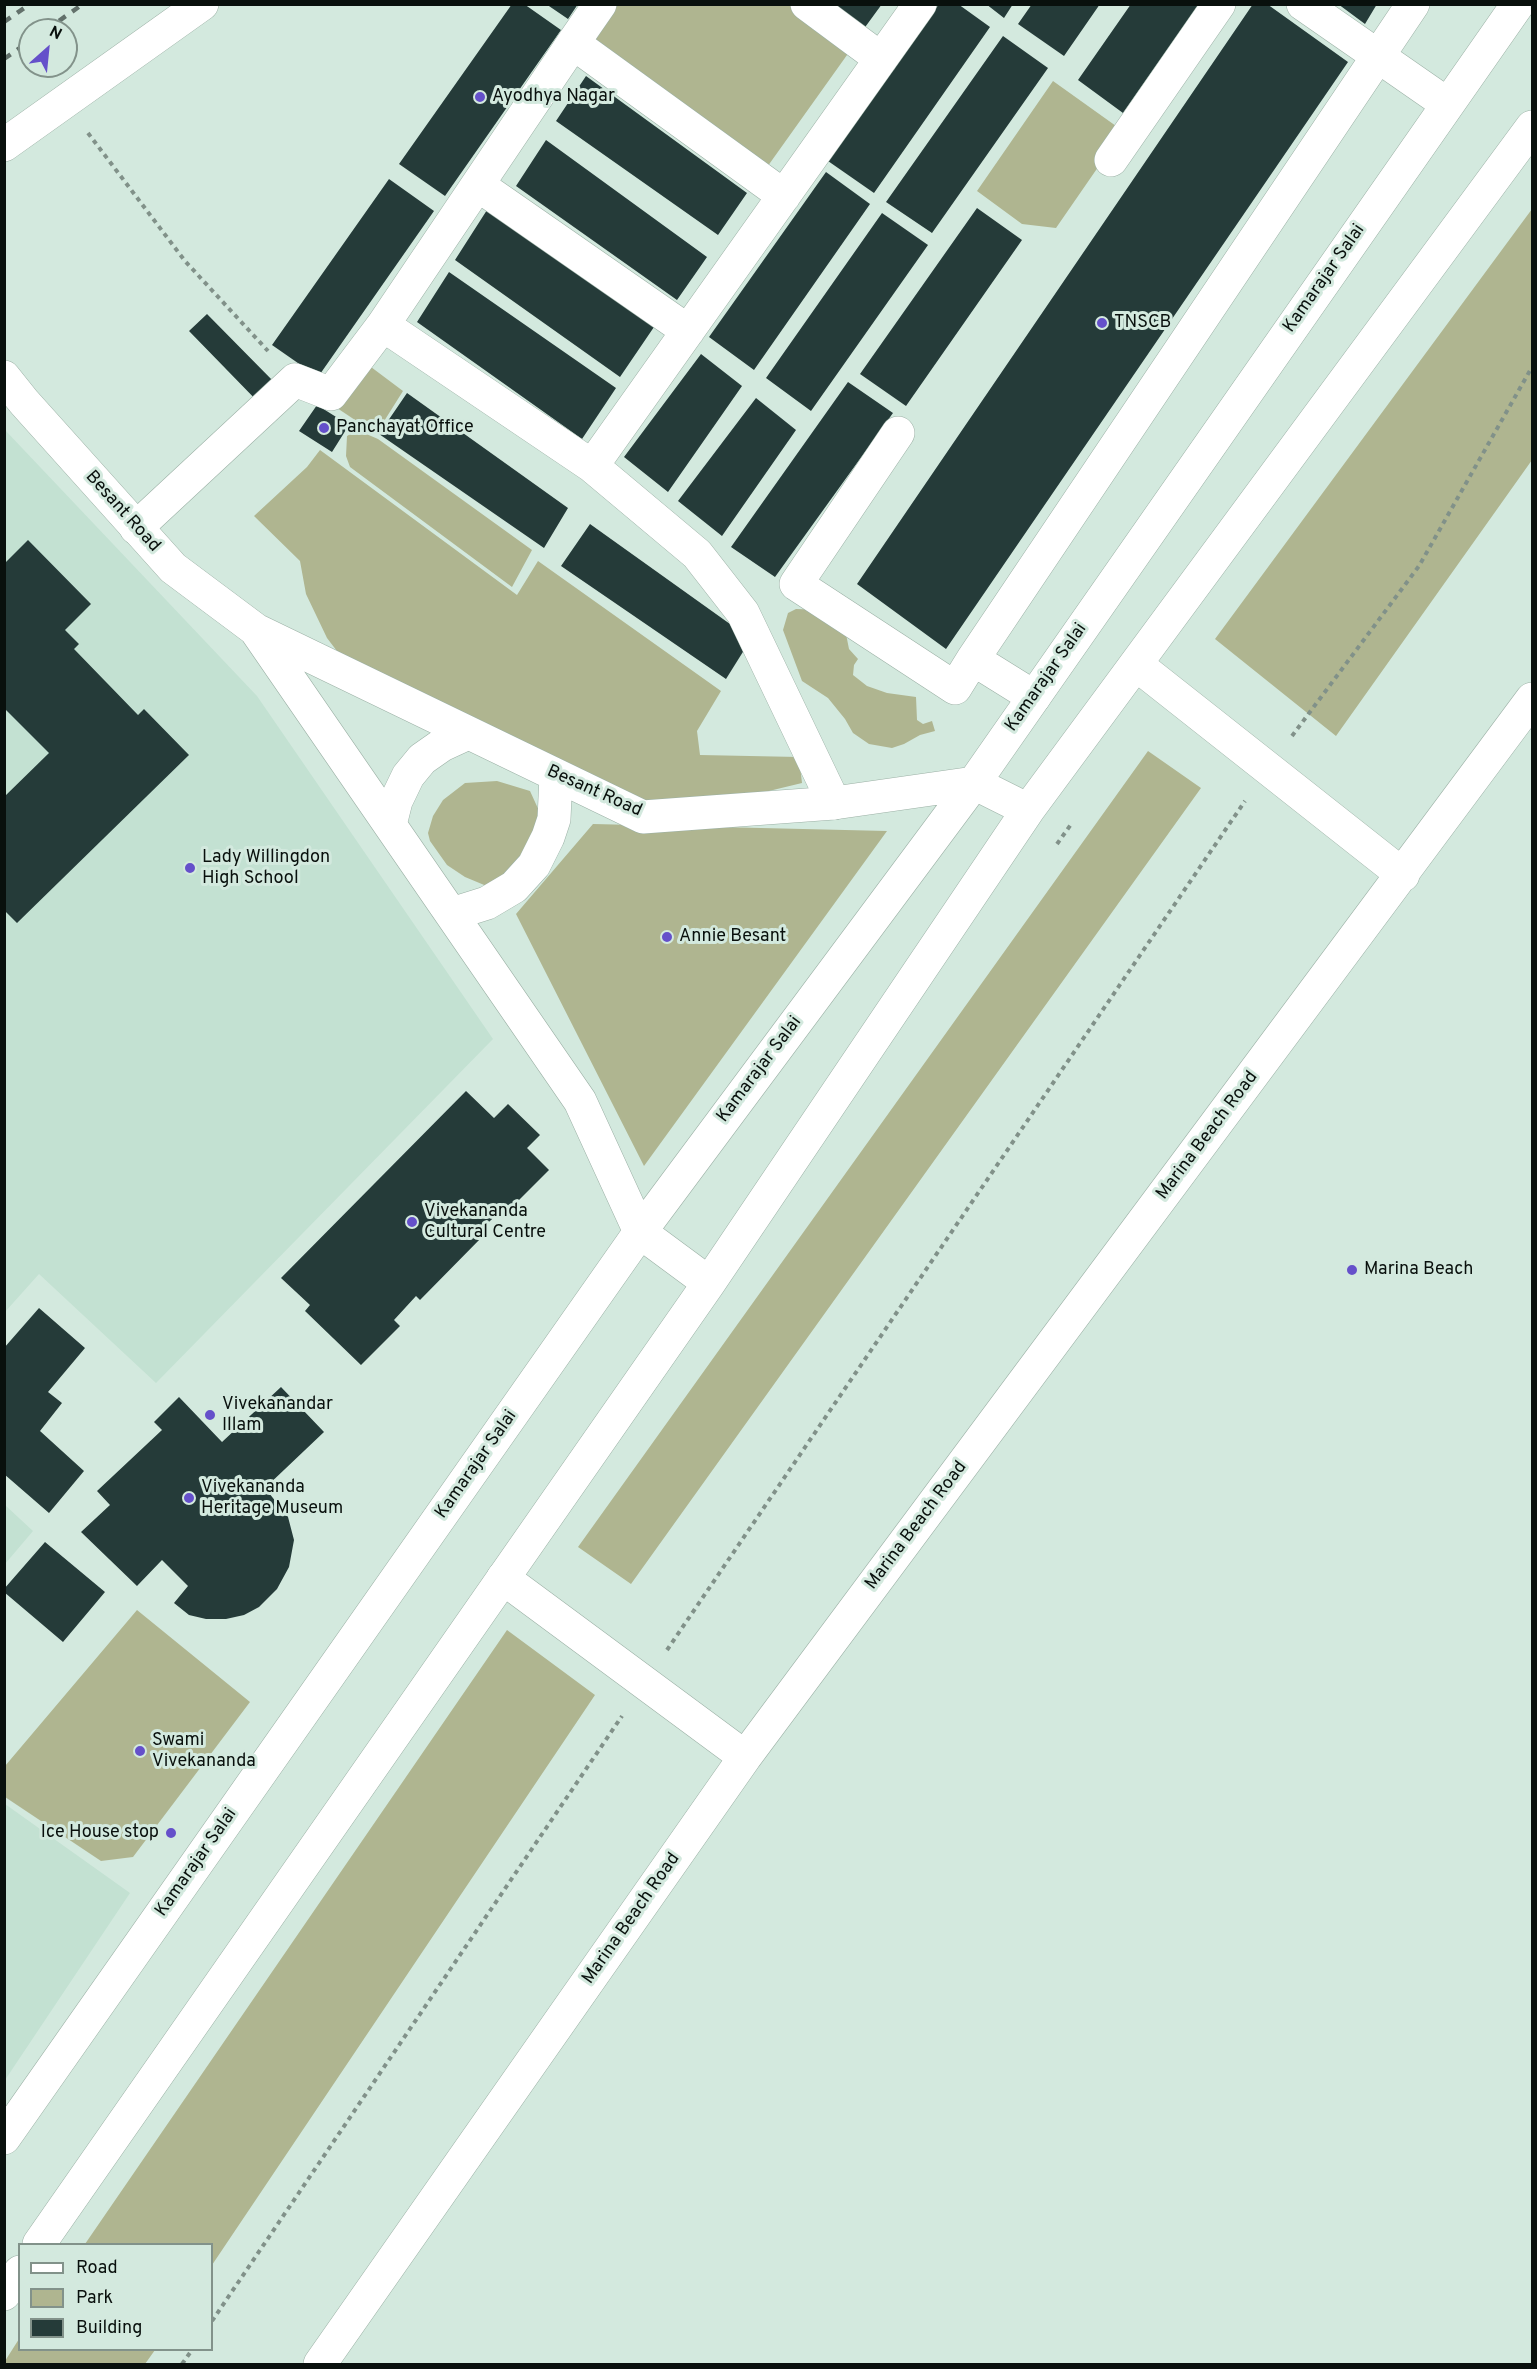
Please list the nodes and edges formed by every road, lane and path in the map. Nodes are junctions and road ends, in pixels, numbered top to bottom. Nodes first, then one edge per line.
1 (202, 4) edge
2 (600, 4) edge
3 (807, 4) edge
4 (920, 4) edge
5 (1218, 4) edge
6 (1303, 4) edge
7 (1413, 4) edge
8 (1518, 4) edge
9 (573, 43) junction
10 (1378, 57) junction
11 (881, 59) junction
12 (64, 102) junction
13 (1447, 104) junction
14 (1533, 127) edge
15 (4, 145) edge
16 (1111, 160) dead end
17 (478, 185) junction
18 (784, 196) junction
19 (383, 325) junction
20 (688, 331) junction
21 (1533, 367) edge
22 (4, 377) edge
23 (295, 380) junction
24 (898, 433) dead end
25 (592, 465) junction
26 (136, 528) junction
27 (256, 630) junction
28 (973, 659) junction
29 (1137, 665) junction
30 (1034, 697) junction
31 (1533, 699) edge
32 (468, 733) junction
33 (1267, 769) junction
34 (556, 776) junction
35 (974, 783) junction
36 (834, 803) junction
37 (1028, 810) junction
38 (390, 825) junction
39 (1403, 875) junction
40 (452, 914) junction
41 (640, 1232) junction
42 (709, 1283) junction
43 (502, 1578) junction
44 (645, 1682) junction
45 (745, 1757) junction
46 (4, 2138) edge
47 (40, 2243) edge
48 (18, 2275) edge
49 (4, 2294) edge
50 (213, 2320) edge
51 (191, 2351) edge
52 (182, 2364) edge
53 (320, 2364) edge

1 - 12 main road
2 - 9 main road
3 - 11 main road
4 - 11 main road
5 - 16 main road
6 - 10 main road
7 - 10 main road
8 - 13 main road, Kamarajar Salai
9 - 17 main road
9 - 18 main road
10 - 13 main road
10 - 28 main road
11 - 18 main road
12 - 15 main road
12 - 23 path
13 - 30 main road, Kamarajar Salai
14 - 29 main road
17 - 19 main road
17 - 20 main road
18 - 20 main road
19 - 23 main road
19 - 25 main road
20 - 25 main road
21 - 33 path
22 - 26 main road, Besant Road
23 - 26 main road
24 - 28 main road
25 - 36 main road
26 - 27 main road, Besant Road
27 - 32 main road, Besant Road
27 - 38 main road, Besant Road
28 - 30 main road
29 - 33 main road
29 - 37 main road
30 - 35 main road, Kamarajar Salai
31 - 39 main road, Marina Beach Road
32 - 34 main road, Besant Road
32 - 38 main road
33 - 39 main road
33 - 44 path
34 - 36 main road, Besant Road
34 - 40 main road
35 - 36 main road, Besant Road
35 - 37 main road
35 - 41 main road, Kamarajar Salai
37 - 42 main road
38 - 40 main road, Besant Road
39 - 45 main road, Marina Beach Road
40 - 41 main road, Besant Road
41 - 42 main road, Besant Road
41 - 46 main road, Kamarajar Salai
42 - 43 main road
43 - 44 main road
43 - 47 main road
44 - 45 main road
44 - 50 path
45 - 53 main road, Marina Beach Road
48 - 49 main road
51 - 52 path

